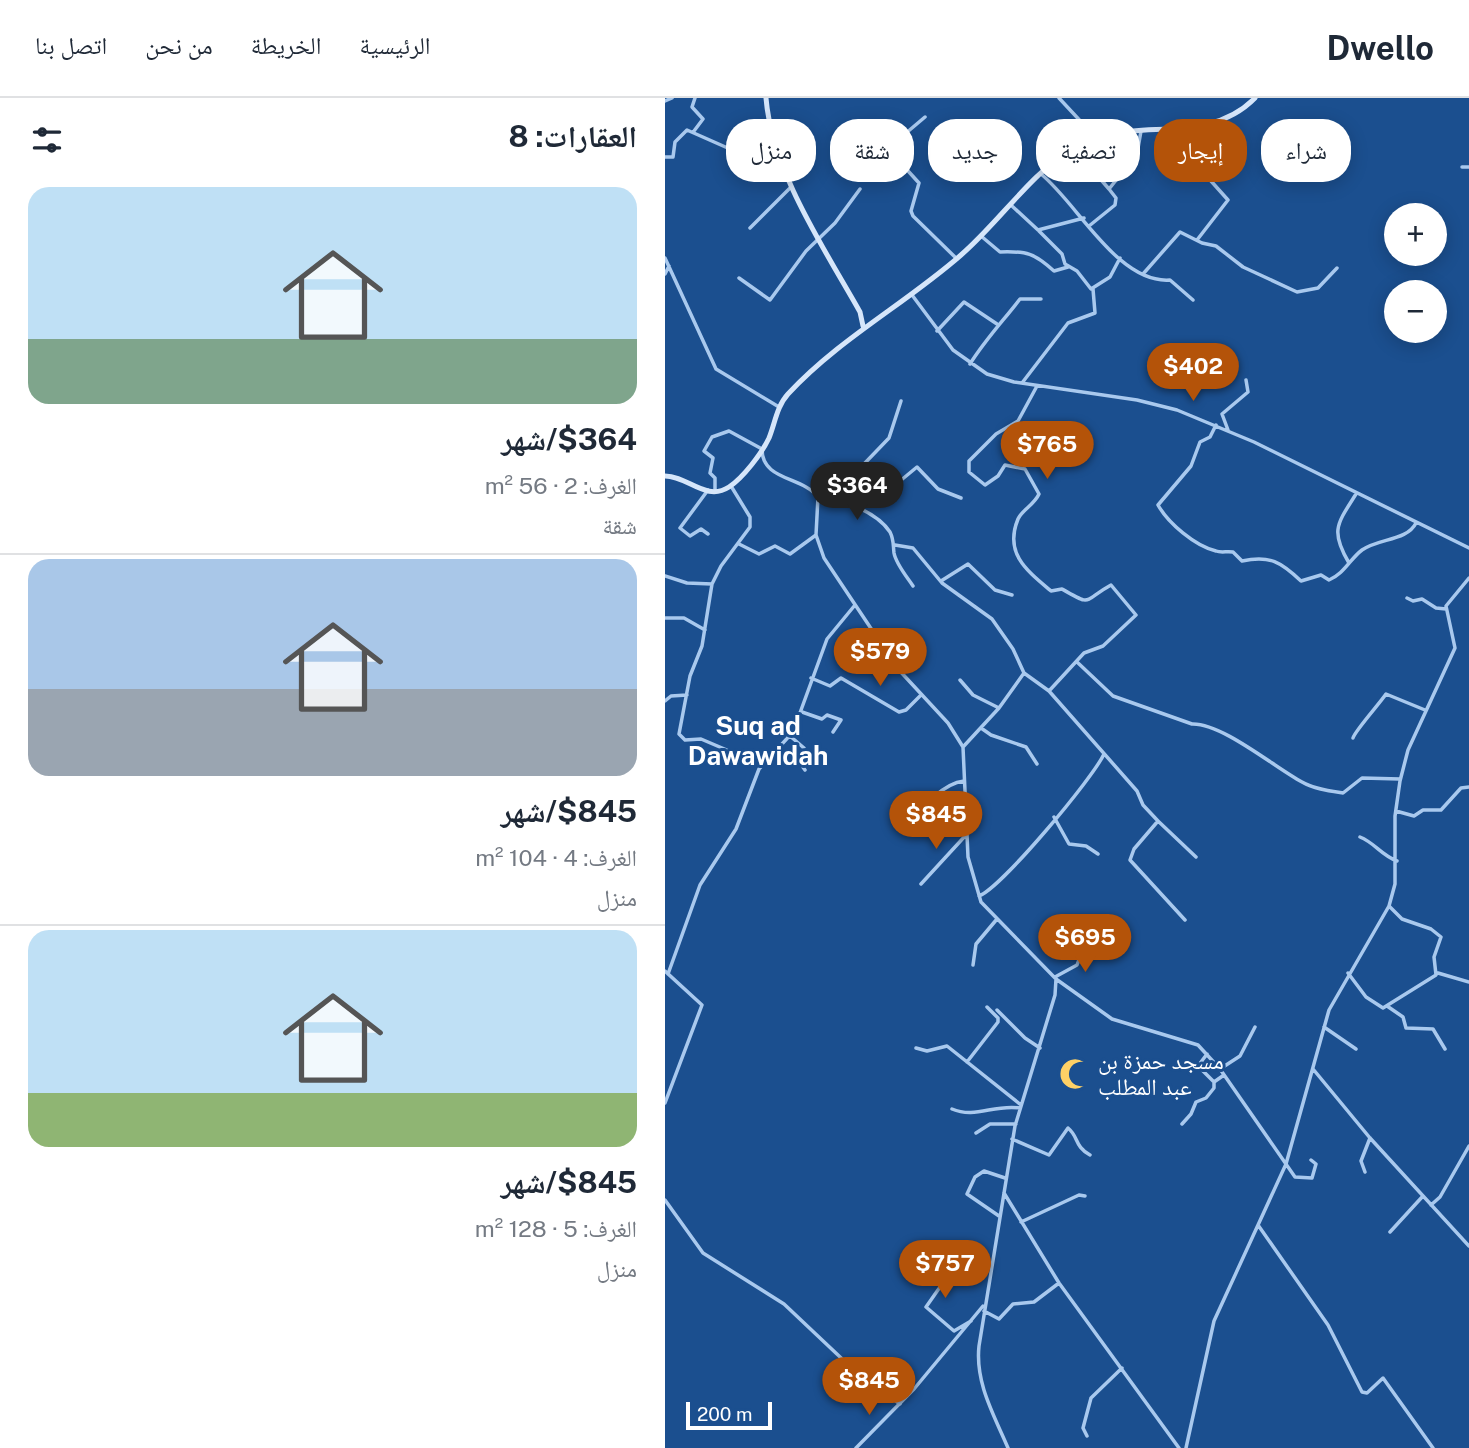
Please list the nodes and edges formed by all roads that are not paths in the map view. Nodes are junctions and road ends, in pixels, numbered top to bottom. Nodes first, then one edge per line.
1 (672, 98) edge
2 (767, 98) edge
3 (1059, 98) edge
4 (1255, 98) edge
5 (692, 99) edge
6 (665, 101) edge
7 (925, 117) dead end
8 (769, 119) edge
9 (1078, 119) edge
10 (1224, 119) edge
11 (1154, 130) edge
12 (694, 131) junction
13 (1141, 131) joint
14 (726, 147) edge
15 (665, 157) edge
16 (1462, 167) dead end
17 (1469, 167) edge
18 (1036, 179) edge
19 (792, 182) edge
20 (1050, 182) edge
21 (1103, 182) edge
22 (1212, 182) edge
23 (793, 185) junction
24 (860, 189) dead end
25 (1109, 189) junction
26 (1012, 205) junction
27 (1084, 218) junction
28 (1089, 226) junction
29 (750, 228) dead end
30 (1039, 231) junction
31 (981, 236) junction
32 (819, 237) junction
33 (1197, 240) junction
34 (665, 258) edge
35 (1120, 258) junction
36 (957, 259) junction
37 (669, 266) junction
38 (1069, 267) junction
39 (1338, 268) dead end
40 (665, 274) edge
41 (1143, 274) junction
42 (739, 278) dead end
43 (1093, 289) junction
44 (911, 294) junction
45 (1041, 299) dead end
46 (1193, 300) dead end
47 (860, 312) junction
48 (872, 320) junction
49 (997, 324) junction
50 (863, 326) junction
51 (937, 331) junction
52 (970, 364) junction
53 (1246, 380) dead end
54 (1022, 383) junction
55 (1037, 386) junction
56 (901, 401) dead end
57 (780, 407) junction
58 (1216, 425) junction
59 (1228, 430) junction
60 (762, 449) junction
61 (755, 457) junction
62 (763, 461) junction
63 (665, 475) edge
64 (871, 485) junction
65 (731, 486) junction
66 (712, 491) junction
67 (1356, 493) junction
68 (818, 497) junction
69 (961, 498) dead end
70 (852, 506) junction
71 (1416, 523) junction
72 (708, 534) dead end
73 (816, 535) junction
74 (739, 544) junction
75 (895, 545) junction
76 (1469, 548) edge
77 (1349, 564) junction
78 (665, 576) edge
79 (1469, 578) edge
80 (941, 582) junction
81 (712, 584) junction
82 (913, 586) dead end
83 (1012, 596) dead end
84 (1407, 598) dead end
85 (855, 605) junction
86 (1446, 609) junction
87 (665, 618) edge
88 (705, 630) junction
89 (1076, 662) junction
90 (1024, 673) junction
91 (811, 678) junction
92 (960, 680) dead end
93 (1049, 691) junction
94 (687, 695) junction
95 (920, 696) junction
96 (665, 701) edge
97 (999, 708) junction
98 (1425, 710) junction
99 (802, 712) junction
100 (981, 728) junction
101 (833, 732) dead end
102 (790, 736) junction
103 (1353, 738) dead end
104 (963, 747) junction
105 (1104, 754) junction
106 (1037, 764) dead end
107 (762, 765) junction
108 (805, 770) dead end
109 (1400, 779) junction
110 (964, 781) junction
111 (1469, 787) edge
112 (1396, 811) junction
113 (1054, 817) junction
114 (1158, 821) junction
115 (918, 832) dead end
116 (966, 835) junction
117 (1360, 837) dead end
118 (1098, 854) dead end
119 (1196, 857) dead end
120 (1397, 861) junction
121 (921, 884) dead end
122 (979, 896) junction
123 (1389, 906) junction
124 (997, 919) junction
125 (1185, 920) dead end
126 (1085, 943) dead end
127 (973, 965) dead end
128 (667, 972) edge
129 (1348, 973) junction
130 (1438, 973) junction
131 (1056, 979) junction
132 (1469, 982) edge
133 (1387, 1006) junction
134 (987, 1007) dead end
135 (997, 1010) dead end
136 (1255, 1027) dead end
137 (1324, 1027) junction
138 (916, 1048) dead end
139 (1039, 1048) junction
140 (1356, 1049) dead end
141 (1445, 1049) dead end
142 (1207, 1054) junction
143 (967, 1062) junction
144 (1220, 1069) junction
145 (1312, 1069) junction
146 (1224, 1075) junction
147 (1213, 1082) junction
148 (665, 1103) edge
149 (1021, 1106) junction
150 (952, 1109) dead end
151 (1016, 1124) junction
152 (1182, 1124) dead end
153 (976, 1133) dead end
154 (1370, 1138) junction
155 (1012, 1139) junction
156 (1469, 1146) edge
157 (1090, 1155) dead end
158 (1311, 1160) dead end
159 (1286, 1164) junction
160 (1365, 1172) dead end
161 (1005, 1178) junction
162 (1003, 1191) junction
163 (1085, 1196) dead end
164 (1423, 1196) junction
165 (665, 1200) edge
166 (1431, 1205) junction
167 (999, 1216) junction
168 (1021, 1222) junction
169 (1258, 1225) junction
170 (1391, 1232) dead end
171 (1469, 1245) edge
172 (966, 1250) dead end
173 (1059, 1283) junction
174 (985, 1303) junction
175 (983, 1311) junction
176 (971, 1321) junction
177 (1122, 1368) junction
178 (899, 1404) junction
179 (1087, 1436) dead end
180 (856, 1448) edge
181 (1008, 1448) edge
182 (1179, 1448) edge
183 (1187, 1448) edge
184 (1433, 1448) edge

1 - 6 street
2 - 8 street
3 - 9 street
4 - 10 street
5 - 12 street
7 - 36 street
11 - 13 street
12 - 14 street
12 - 15 street
13 - 25 street
16 - 17 street
18 - 26 street
19 - 23 street
20 - 27 street
21 - 25 street
22 - 33 street
23 - 29 street
23 - 32 street
24 - 32 street
25 - 28 street
26 - 30 street
26 - 31 street
27 - 28 street
27 - 30 street
28 - 35 street
30 - 38 street
31 - 36 street
31 - 38 street
32 - 42 street
32 - 47 street
33 - 39 street
33 - 41 street
34 - 37 street
35 - 41 street
35 - 43 street
36 - 44 street
37 - 40 street
37 - 57 street
38 - 43 street
41 - 46 street
43 - 54 street
44 - 48 street
44 - 51 street
45 - 49 street
47 - 48 street
47 - 50 street
48 - 50 street
49 - 51 street
49 - 52 street
50 - 57 street
51 - 52 street
52 - 54 street
53 - 59 street
54 - 55 street
55 - 58 street
55 - 89 street
56 - 64 street
57 - 60 street
58 - 59 street
58 - 77 street
59 - 67 street
60 - 61 street
60 - 62 street
60 - 66 street
61 - 62 street
61 - 65 street
62 - 68 street
63 - 66 street
64 - 69 street
64 - 70 street
65 - 66 street
65 - 74 street
66 - 72 street
67 - 71 street
67 - 77 street
68 - 70 street
68 - 73 street
70 - 75 street
71 - 76 street
71 - 77 street
73 - 74 street
73 - 85 street
74 - 81 street
75 - 80 street
75 - 82 street
78 - 81 street
79 - 86 street
80 - 83 street
80 - 90 street
81 - 88 street
84 - 86 street
85 - 91 street
85 - 95 street
86 - 98 street
87 - 88 street
88 - 94 street
89 - 93 street
89 - 109 street
90 - 93 street
90 - 97 street
91 - 95 street
91 - 99 street
92 - 97 street
93 - 105 street
94 - 96 street
94 - 107 street
95 - 104 street
97 - 100 street
98 - 103 street
98 - 109 street
99 - 101 street
99 - 102 street
100 - 104 street
100 - 106 street
102 - 107 street
102 - 108 street
104 - 110 street
105 - 113 street
105 - 114 street
107 - 128 street
109 - 112 street
110 - 115 street
110 - 116 street
111 - 112 street
112 - 120 street
113 - 118 street
113 - 122 street
114 - 119 street
114 - 125 street
116 - 121 street
116 - 122 street
117 - 120 street
120 - 123 street
122 - 124 street
123 - 129 street
123 - 130 street
124 - 127 street
124 - 131 street
126 - 131 street
128 - 148 street
129 - 133 street
129 - 137 street
130 - 132 street
130 - 133 street
131 - 139 street
131 - 142 street
133 - 141 street
134 - 143 street
135 - 139 street
136 - 144 street
137 - 140 street
137 - 145 street
138 - 143 street
139 - 149 street
142 - 144 street
142 - 147 street
143 - 149 street
144 - 146 street
145 - 154 street
145 - 159 street
146 - 147 street
146 - 159 street
147 - 152 street
149 - 150 street
149 - 151 street
151 - 153 street
151 - 155 street
154 - 160 street
154 - 164 street
155 - 157 street
155 - 161 street
156 - 166 street
158 - 159 street
159 - 169 street
161 - 162 street
161 - 167 street
162 - 167 street
162 - 168 street
163 - 168 street
164 - 166 street
164 - 170 street
165 - 178 street
166 - 171 street
167 - 174 street
168 - 173 street
169 - 183 street
169 - 184 street
172 - 176 street
173 - 175 street
173 - 177 street
174 - 175 street
174 - 176 street
175 - 181 street
176 - 178 street
177 - 179 street
177 - 182 street
178 - 180 street

